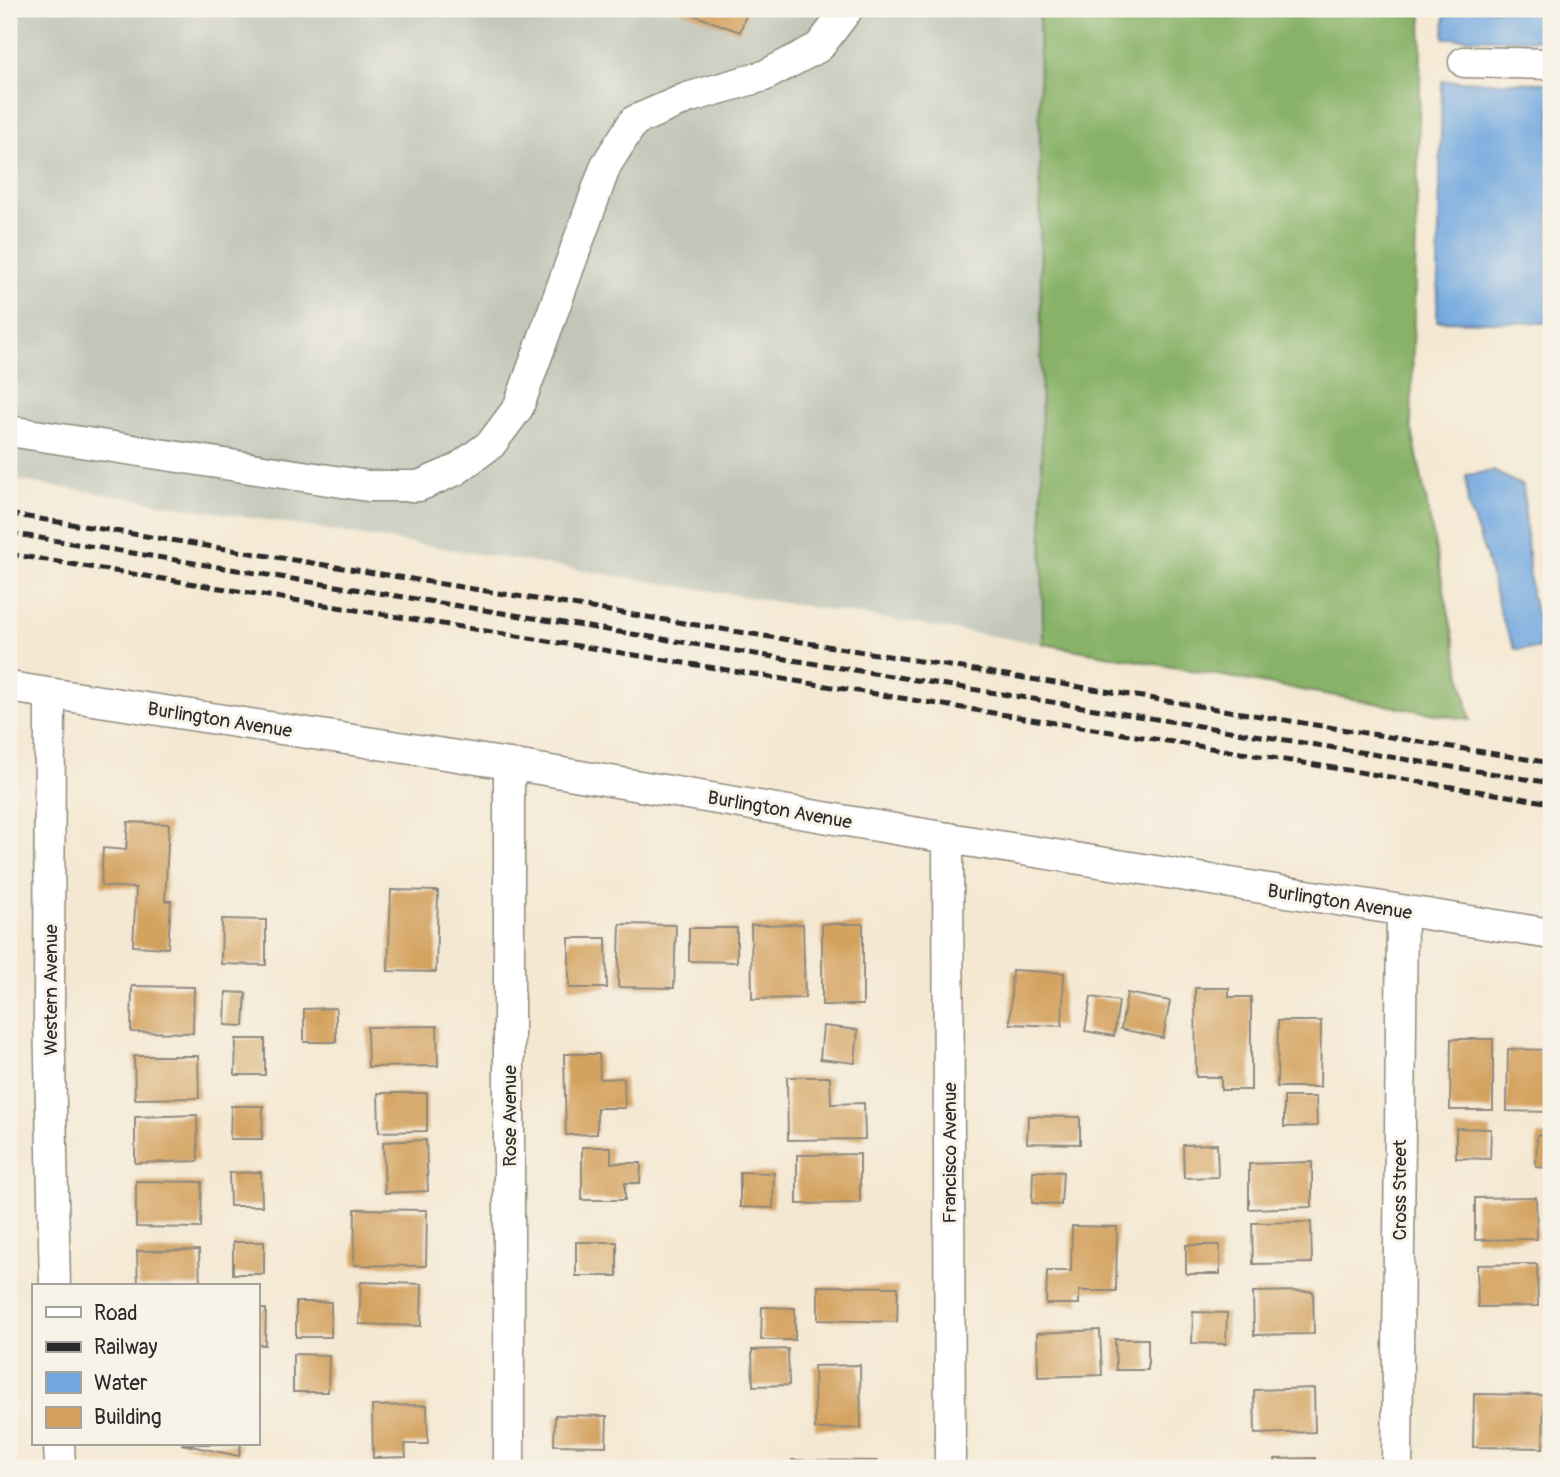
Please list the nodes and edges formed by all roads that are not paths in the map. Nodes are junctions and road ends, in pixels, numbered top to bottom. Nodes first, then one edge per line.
1 (848, 9) edge
2 (1464, 62) dead end
3 (1551, 64) edge
4 (9, 431) edge
5 (9, 687) edge
6 (50, 694) junction
7 (509, 764) junction
8 (948, 838) junction
9 (1402, 911) junction
10 (1551, 934) edge
11 (55, 1284) edge
12 (59, 1446) edge
13 (60, 1468) edge
14 (509, 1468) edge
15 (950, 1468) edge
16 (1397, 1468) edge

1 - 4 street
2 - 3 street
5 - 6 street, Burlington Avenue
6 - 7 street, Burlington Avenue
6 - 11 street, Western Avenue
7 - 8 street, Burlington Avenue
7 - 14 street, Rose Avenue
8 - 9 street, Burlington Avenue
8 - 15 street, Francisco Avenue
9 - 10 street, Burlington Avenue
9 - 16 street, Cross Street
12 - 13 street

